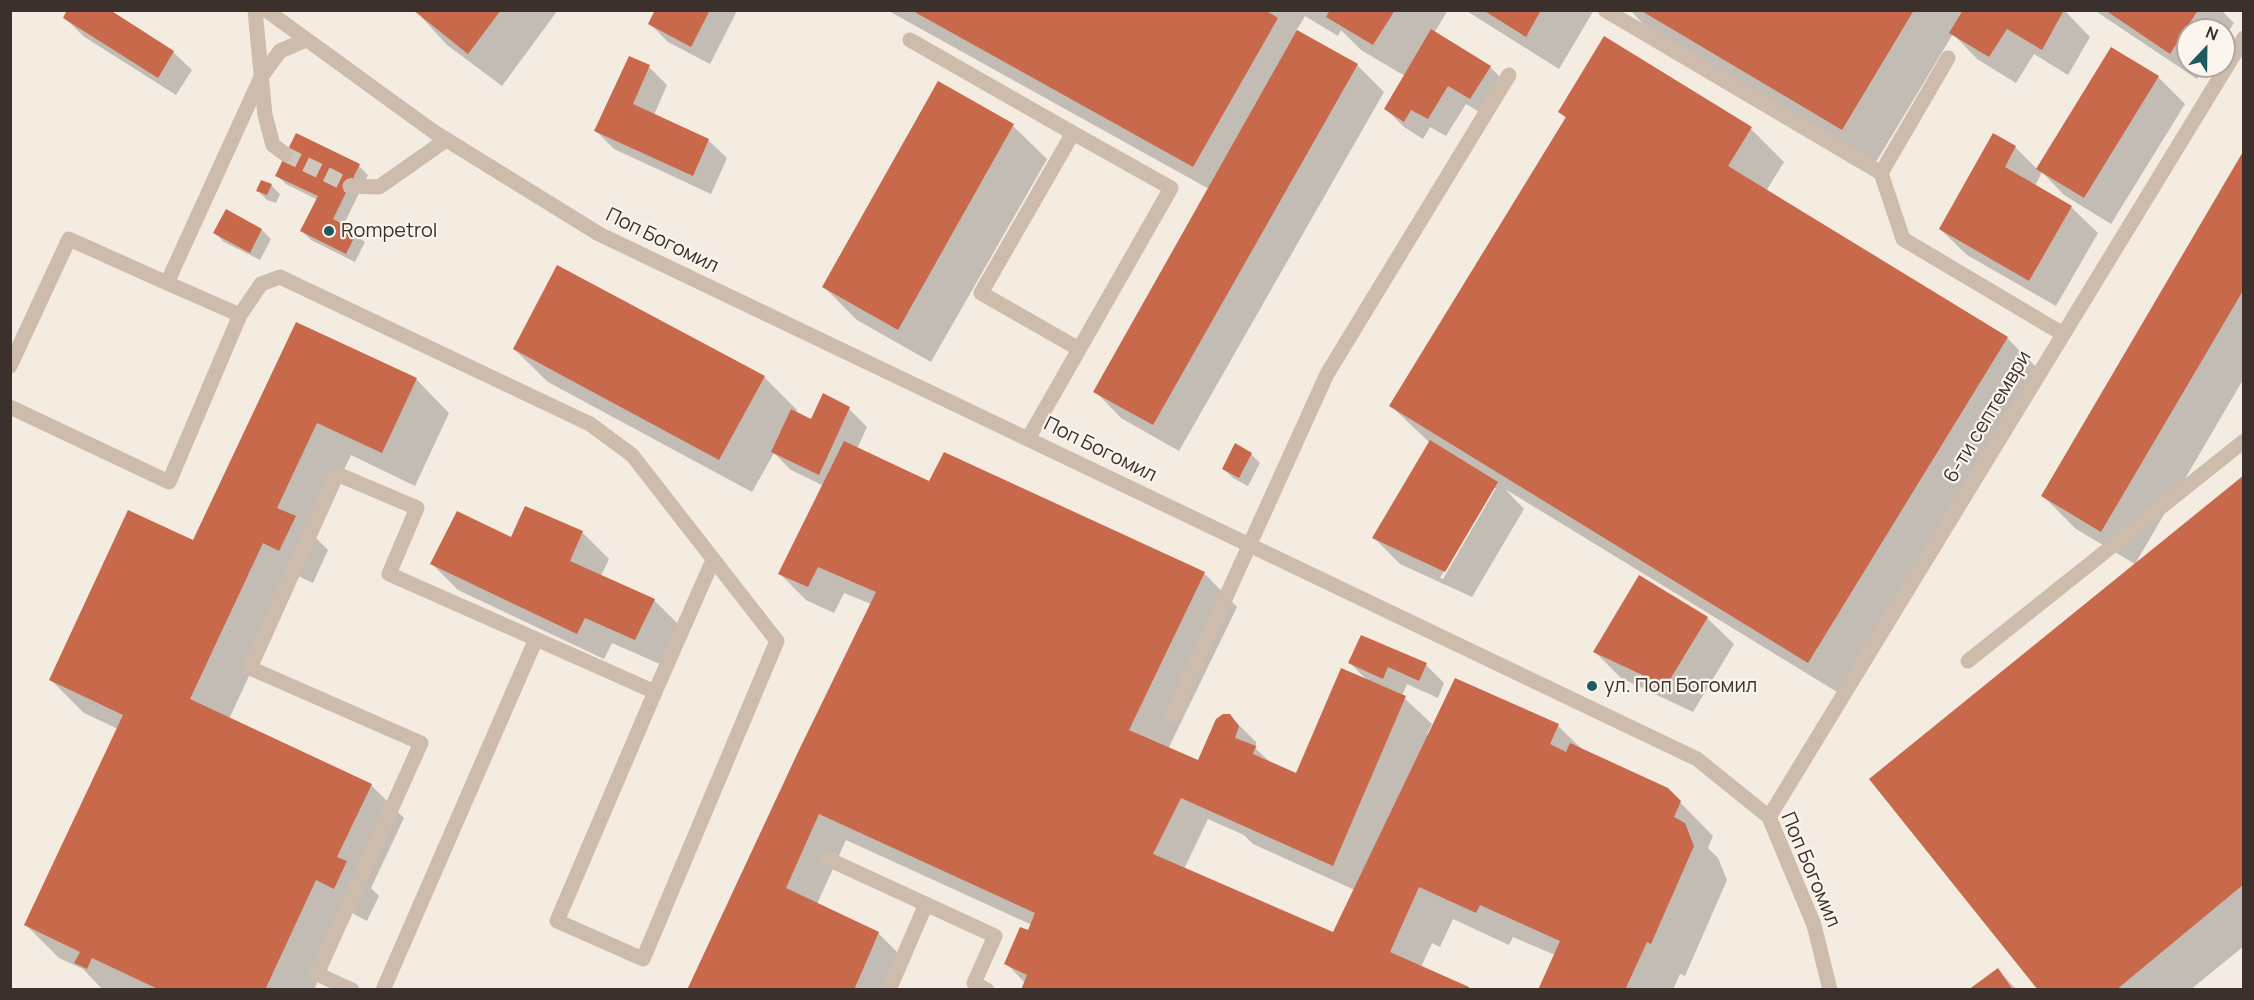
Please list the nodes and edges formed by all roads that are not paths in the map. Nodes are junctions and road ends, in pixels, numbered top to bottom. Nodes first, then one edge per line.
1 (255, 10) edge
2 (266, 10) edge
3 (1605, 10) edge
4 (2244, 38) edge
5 (306, 40) junction
6 (910, 40) dead end
7 (1948, 58) dead end
8 (1509, 75) dead end
9 (261, 77) junction
10 (1073, 133) junction
11 (446, 140) junction
12 (285, 154) tunnel mouth
13 (1881, 173) junction
14 (350, 186) tunnel mouth
15 (168, 283) junction
16 (240, 315) junction
17 (2063, 334) junction
18 (1079, 349) junction
19 (10, 366) edge
20 (10, 407) edge
21 (1028, 439) junction
22 (2244, 441) edge
23 (1249, 545) junction
24 (713, 560) junction
25 (536, 639) junction
26 (1968, 661) dead end
27 (655, 692) junction
28 (1172, 717) dead end
29 (1769, 817) junction
30 (828, 859) dead end
31 (926, 904) junction
32 (352, 990) edge
33 (383, 990) edge
34 (889, 990) edge
35 (987, 990) edge
36 (1830, 990) edge

1 - 9 street
2 - 5 street, Поп Богомил
3 - 13 street
4 - 17 street, 6-ти септември
5 - 9 street
5 - 11 street, Поп Богомил
6 - 10 street
7 - 13 street
8 - 23 street
9 - 12 street
9 - 15 street
10 - 18 street
10 - 18 street
11 - 14 street
11 - 21 street, Поп Богомил
13 - 17 street
15 - 16 street
15 - 19 street
16 - 20 street
16 - 24 street
17 - 29 street, 6-ти септември
18 - 21 street
21 - 23 street, Поп Богомил
22 - 26 street
23 - 28 street
23 - 29 street, Поп Богомил
24 - 27 street
24 - 27 street
25 - 27 street
25 - 32 street
25 - 33 street
29 - 36 street, Поп Богомил
30 - 31 street
31 - 34 street
31 - 35 street

